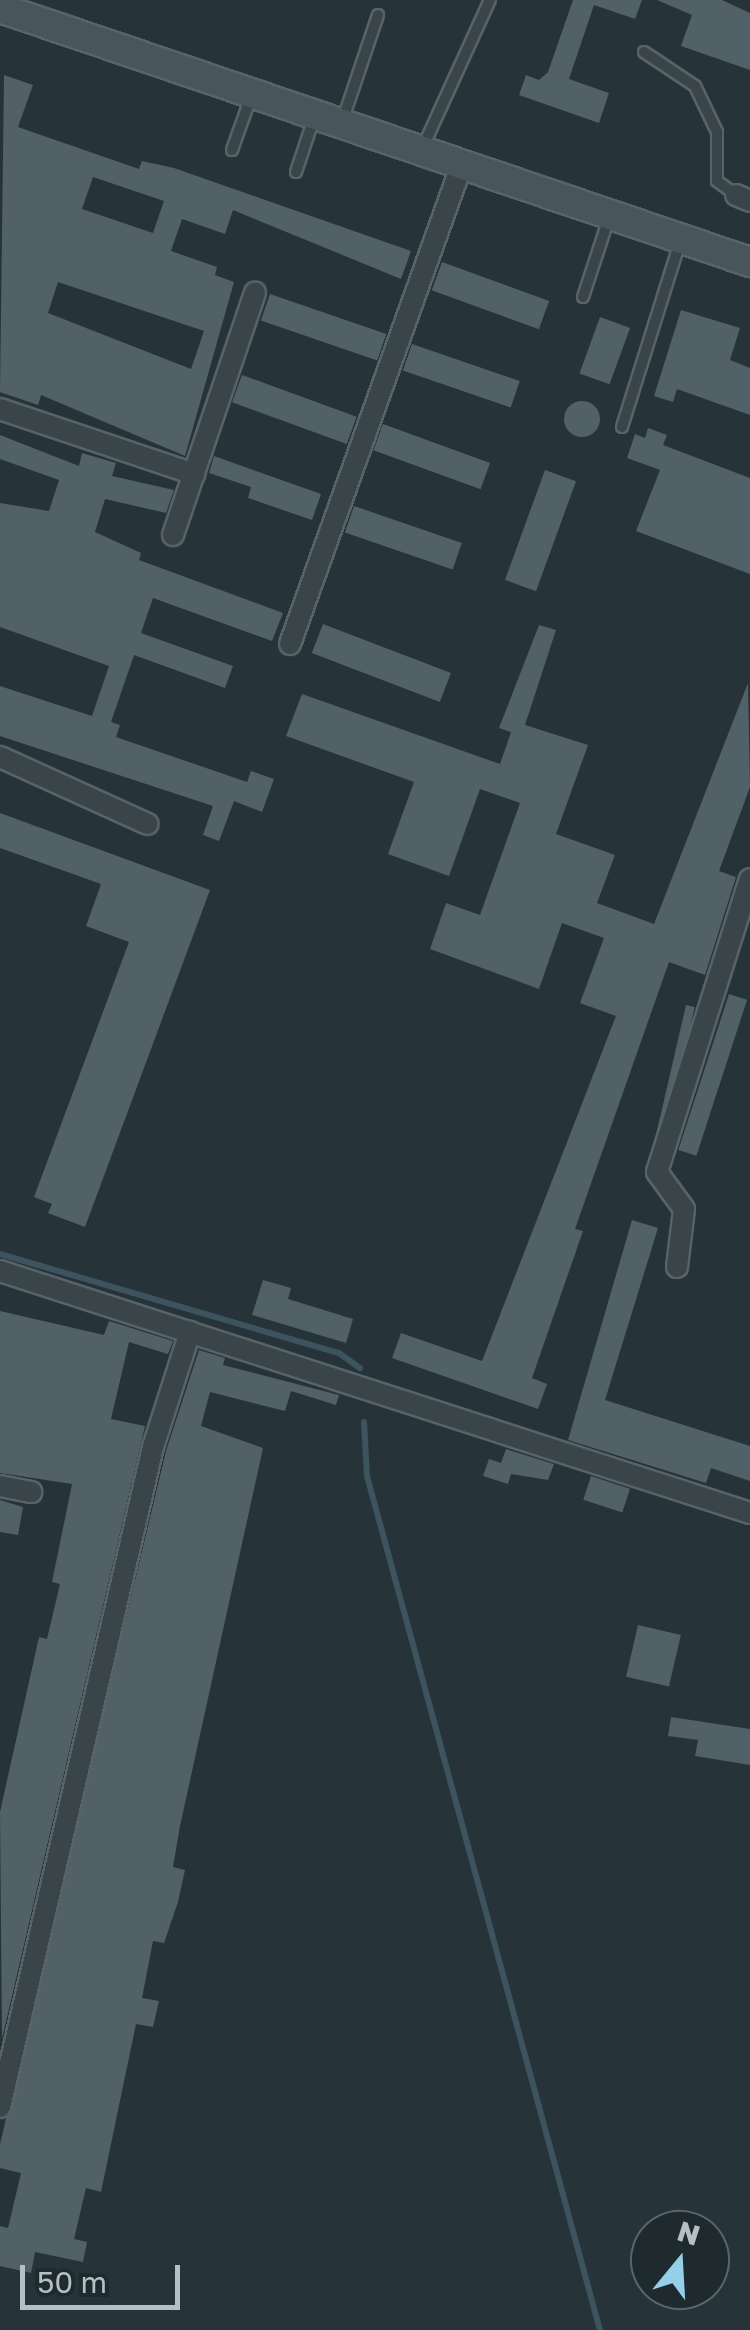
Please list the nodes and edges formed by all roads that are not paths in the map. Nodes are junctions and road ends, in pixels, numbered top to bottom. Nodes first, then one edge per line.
1 (490, 0) edge
2 (0, 8) edge
3 (378, 15) dead end
4 (644, 52) dead end
5 (252, 93) junction
6 (328, 119) junction
7 (232, 150) dead end
8 (422, 150) junction
9 (462, 164) junction
10 (296, 172) dead end
11 (743, 198) edge
12 (610, 214) junction
13 (681, 238) junction
14 (750, 262) edge
15 (255, 293) dead end
16 (584, 297) dead end
17 (0, 409) edge
18 (622, 427) dead end
19 (194, 474) junction
20 (173, 535) dead end
21 (290, 644) dead end
22 (0, 757) edge
23 (148, 824) dead end
24 (750, 879) edge
25 (678, 1267) dead end
26 (0, 1272) edge
27 (190, 1332) junction
28 (0, 1486) edge
29 (30, 1492) dead end
30 (750, 1513) edge
31 (0, 2107) edge

1 - 8 lane
2 - 5 street
3 - 6 lane
4 - 11 lane
5 - 6 street
5 - 7 lane
6 - 8 street
6 - 10 lane
8 - 9 street
9 - 12 street
9 - 21 street
12 - 13 street
12 - 16 lane
13 - 14 street
13 - 18 lane
15 - 19 street
17 - 19 street
19 - 20 street
22 - 23 street
24 - 25 street
26 - 27 street
27 - 30 street
27 - 31 street
28 - 29 street

